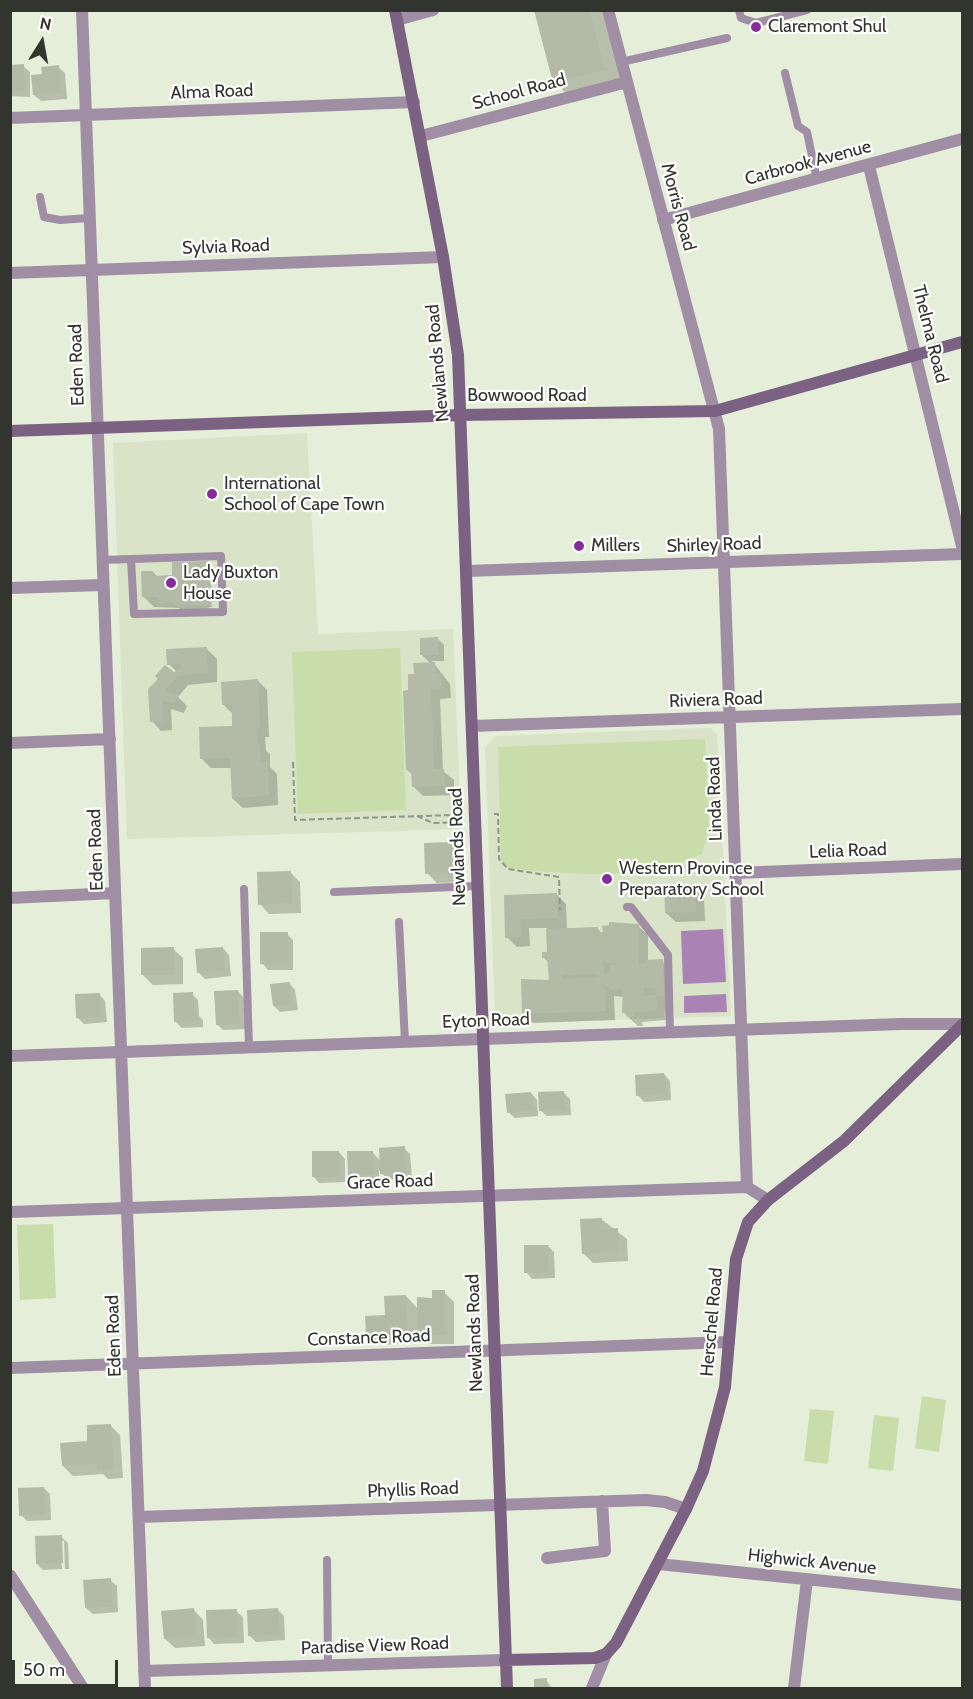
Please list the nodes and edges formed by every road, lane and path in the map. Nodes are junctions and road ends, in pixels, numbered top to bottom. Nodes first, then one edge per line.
1 (82, 10) edge
2 (434, 10) edge
3 (608, 10) edge
4 (739, 10) edge
5 (807, 10) edge
6 (396, 15) edge
7 (727, 38) dead end
8 (621, 62) junction
9 (786, 73) dead end
10 (627, 82) junction
11 (414, 102) junction
12 (86, 115) junction
13 (10, 118) edge
14 (421, 136) junction
15 (963, 139) edge
16 (869, 166) junction
17 (817, 180) junction
18 (40, 197) dead end
19 (89, 218) junction
20 (663, 220) junction
21 (444, 257) junction
22 (91, 270) junction
23 (10, 273) edge
24 (963, 342) edge
25 (917, 355) junction
26 (715, 411) junction
27 (461, 415) junction
28 (97, 428) junction
29 (10, 431) edge
30 (963, 546) edge
31 (963, 554) edge
32 (131, 559) junction
33 (102, 560) junction
34 (725, 563) junction
35 (466, 571) junction
36 (103, 585) junction
37 (10, 588) edge
38 (963, 709) edge
39 (730, 718) junction
40 (472, 726) junction
41 (110, 740) junction
42 (10, 743) edge
43 (293, 762) dead end
44 (494, 814) dead end
45 (414, 815) junction
46 (454, 815) dead end
47 (463, 822) dead end
48 (963, 864) edge
49 (736, 873) junction
50 (477, 886) junction
51 (244, 889) dead end
52 (334, 892) dead end
53 (115, 893) junction
54 (10, 898) edge
55 (627, 907) dead end
56 (560, 910) dead end
57 (399, 922) dead end
58 (963, 1024) edge
59 (742, 1029) junction
60 (670, 1032) junction
61 (482, 1039) junction
62 (405, 1042) junction
63 (249, 1047) junction
64 (121, 1052) junction
65 (10, 1056) edge
66 (747, 1187) junction
67 (487, 1196) junction
68 (768, 1200) junction
69 (129, 1209) junction
70 (10, 1212) edge
71 (729, 1342) junction
72 (494, 1351) junction
73 (133, 1364) junction
74 (10, 1368) edge
75 (602, 1501) junction
76 (500, 1504) junction
77 (686, 1509) junction
78 (139, 1517) junction
79 (547, 1558) dead end
80 (327, 1560) dead end
81 (658, 1564) junction
82 (10, 1575) edge
83 (807, 1580) junction
84 (963, 1595) edge
85 (606, 1654) junction
86 (506, 1660) junction
87 (328, 1665) junction
88 (144, 1671) junction
89 (83, 1689) edge
90 (145, 1689) edge
91 (507, 1689) edge
92 (592, 1689) edge
93 (794, 1689) edge

1 - 12 street, Eden Road
2 - 6 street
3 - 8 street, Morris Road
4 - 5 lane
6 - 11 street, Newlands Road
7 - 8 lane
8 - 10 street, Morris Road
9 - 17 lane
10 - 14 street, School Road
10 - 20 street, Morris Road
11 - 12 street, Alma Road
11 - 14 street, Newlands Road
12 - 13 street, Alma Road
12 - 19 street, Eden Road
14 - 21 street, Newlands Road
15 - 16 street, Carbrook Avenue
16 - 17 street, Carbrook Avenue
16 - 25 street, Thelma Road
17 - 20 street, Carbrook Avenue
18 - 19 lane
19 - 22 street, Eden Road
20 - 26 street, Morris Road
21 - 22 street, Sylvia Road
21 - 27 street, Newlands Road
22 - 23 street, Sylvia Road
22 - 28 street, Eden Road
24 - 25 street, Bowwood Road
25 - 26 street, Bowwood Road
25 - 30 street, Thelma Road
26 - 27 street, Bowwood Road
26 - 34 street, Linda Road
27 - 28 street, Bowwood Road
27 - 35 street, Newlands Road
28 - 29 street, Bowwood Road
28 - 33 street, Eden Road
31 - 34 street, Shirley Road
32 - 32 lane
32 - 33 lane
33 - 36 street, Eden Road
34 - 35 street, Shirley Road
34 - 39 street, Linda Road
35 - 40 street, Newlands Road
36 - 37 street
36 - 41 street, Eden Road
38 - 39 street, Riviera Road
39 - 40 street, Riviera Road
39 - 49 street, Linda Road
40 - 50 street, Newlands Road
41 - 42 street
41 - 53 street, Eden Road
43 - 45 path
44 - 56 path
45 - 46 path
45 - 47 path
48 - 49 street, Lelia Road
49 - 59 street, Linda Road
50 - 52 lane
50 - 61 street, Newlands Road
51 - 63 lane
53 - 54 street
53 - 64 street, Eden Road
55 - 60 lane
57 - 62 lane
58 - 59 street, Eyton Road
58 - 68 street, Herschel Road
59 - 60 street, Eyton Road
59 - 66 street, Linda Road
60 - 61 street, Eyton Road
61 - 62 street, Eyton Road
61 - 67 street, Newlands Road
62 - 63 street, Eyton Road
63 - 64 street, Eyton Road
64 - 65 street, Eyton Road
64 - 69 street, Eden Road
66 - 67 street, Grace Road
66 - 68 street
67 - 69 street, Grace Road
67 - 72 street, Newlands Road
68 - 71 street, Herschel Road
69 - 70 street, Grace Road
69 - 73 street, Eden Road
71 - 72 street, Constance Road
71 - 77 street, Herschel Road
72 - 73 street, Constance Road
72 - 76 street, Newlands Road
73 - 74 street, Constance Road
73 - 78 street, Eden Road
75 - 76 street, Phyllis Road
75 - 77 street, Phyllis Road
75 - 79 street
76 - 78 street, Phyllis Road
76 - 86 street, Newlands Road
77 - 81 street, Herschel Road
78 - 88 street, Eden Road
80 - 87 lane
81 - 83 street, Highwick Avenue
81 - 85 street, Herschel Road
82 - 89 street
83 - 84 street, Highwick Avenue
83 - 93 street
85 - 86 street, Paradise View Road
85 - 92 street, Herschel Road
86 - 87 street, Paradise View Road
86 - 91 street, Newlands Road
87 - 88 street, Paradise View Road
88 - 90 street, Eden Road

